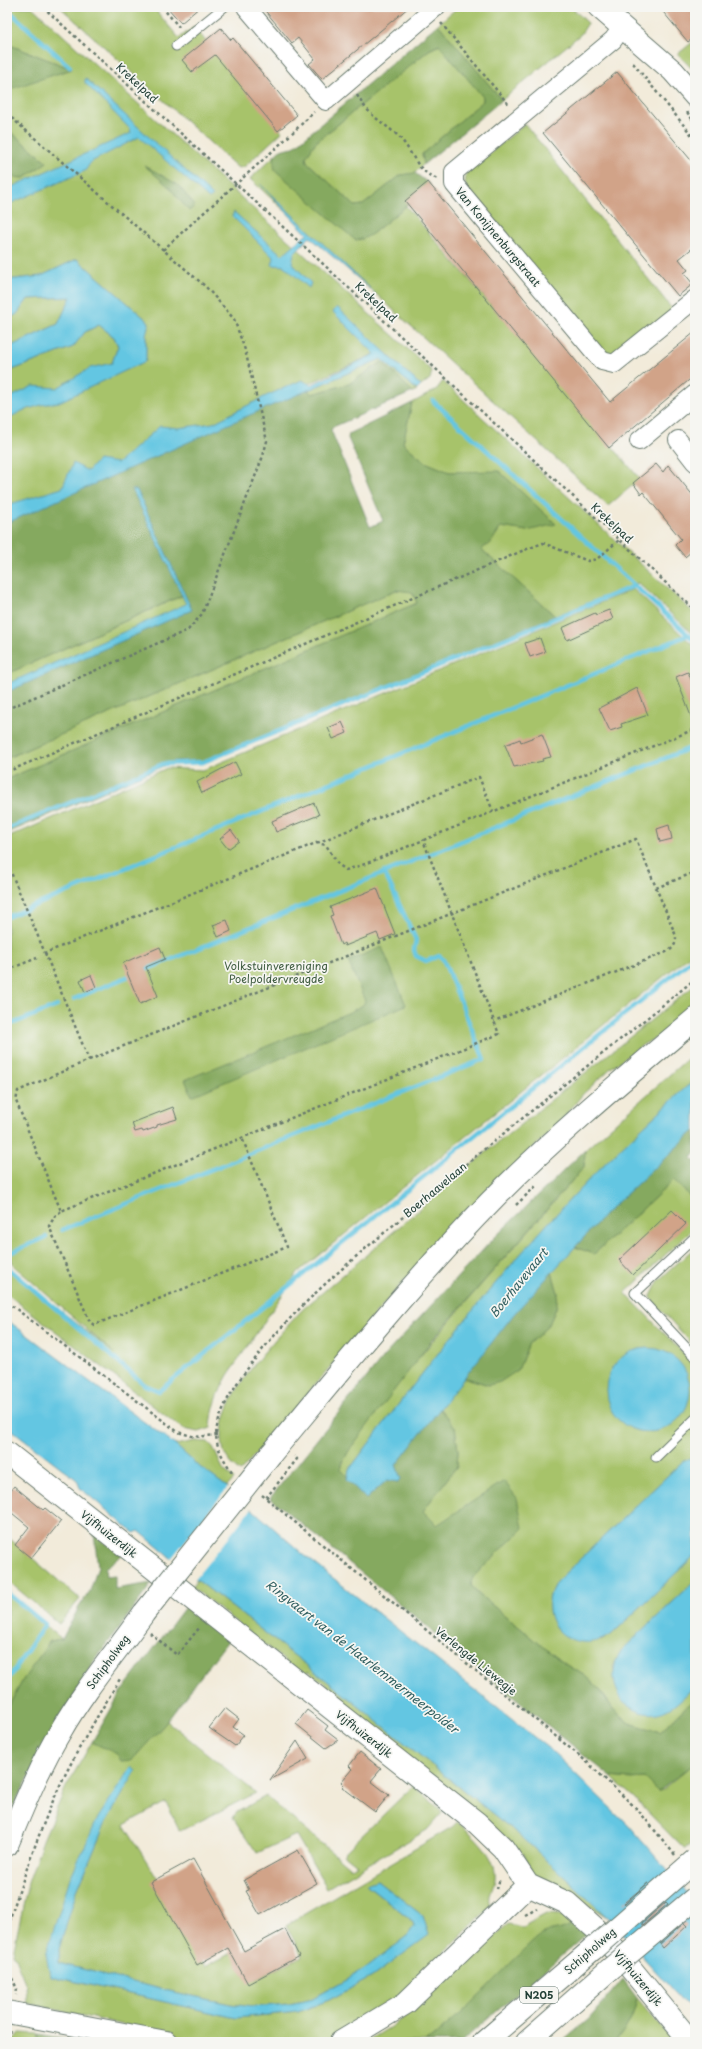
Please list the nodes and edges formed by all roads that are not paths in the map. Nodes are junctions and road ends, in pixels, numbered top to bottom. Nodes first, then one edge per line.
1 (224, 7) edge
2 (246, 7) edge
3 (599, 7) edge
4 (431, 8) edge
5 (622, 28) junction
6 (176, 46) dead end
7 (695, 96) edge
8 (695, 299) edge
9 (695, 394) edge
10 (678, 440) dead end
11 (639, 441) dead end
12 (695, 462) edge
13 (695, 1019) edge
14 (695, 1237) edge
15 (695, 1356) edge
16 (695, 1419) edge
17 (7, 1453) edge
18 (656, 1457) dead end
19 (7, 1844) edge
20 (687, 1860) edge
21 (528, 1885) junction
22 (695, 1898) edge
23 (7, 2012) edge
24 (166, 2042) edge
25 (341, 2042) edge
26 (484, 2042) edge
27 (527, 2042) edge
28 (690, 2042) edge

1 - 6 lane
2 - 4 street
3 - 5 main road
5 - 7 main road
5 - 8 street, Van Konijnenburgstraat
9 - 11 street
10 - 12 street
13 - 19 main road, Schipholweg, bridge
14 - 15 lane
16 - 18 lane
17 - 21 main road, Vijfhuizerdijk
20 - 26 main road, Schipholweg / N205, bridge
21 - 25 main road
21 - 28 main road, Vijfhuizerdijk
22 - 27 main road, N205, bridge
23 - 24 main road

